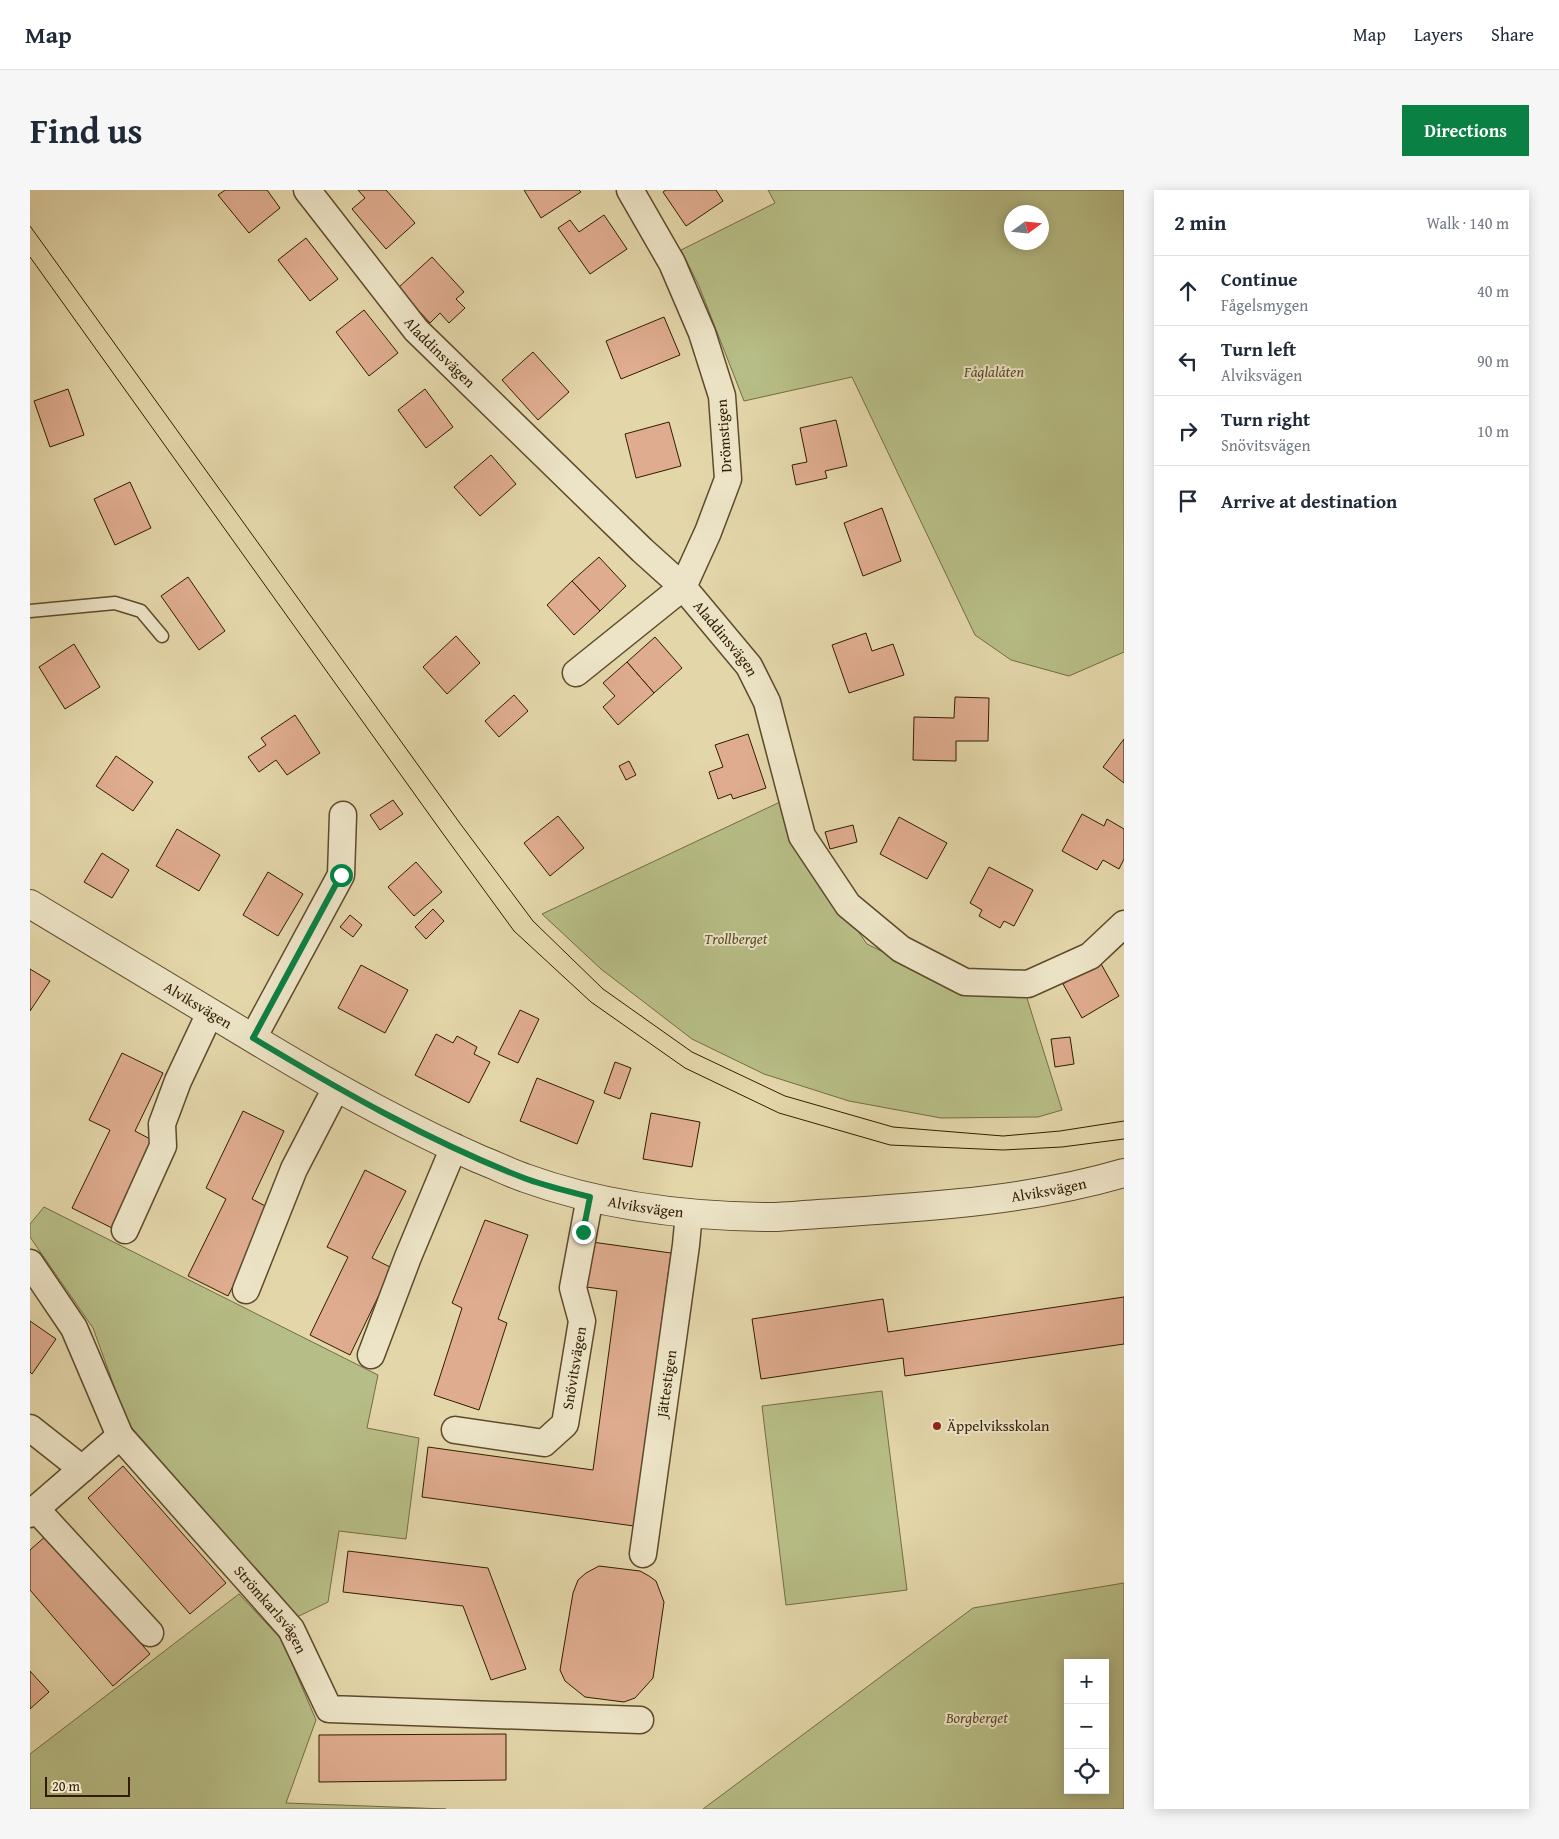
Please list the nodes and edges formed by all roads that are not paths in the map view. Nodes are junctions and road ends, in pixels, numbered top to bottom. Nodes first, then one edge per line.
1 (307, 190) edge
2 (630, 190) edge
3 (683, 587) junction
4 (30, 611) edge
5 (162, 636) dead end
6 (576, 673) dead end
7 (342, 815) dead end
8 (30, 904) edge
9 (1124, 924) edge
10 (210, 1013) junction
11 (253, 1038) junction
12 (336, 1088) junction
13 (454, 1147) junction
14 (1124, 1173) edge
15 (590, 1197) junction
16 (689, 1213) junction
17 (125, 1230) dead end
18 (30, 1263) edge
19 (246, 1290) dead end
20 (371, 1355) dead end
21 (30, 1428) edge
22 (455, 1430) dead end
23 (120, 1436) junction
24 (82, 1469) junction
25 (33, 1511) edge
26 (643, 1554) dead end
27 (150, 1633) dead end
28 (640, 1720) dead end

1 - 3 street, Aladdinsvägen
2 - 3 street, Drömstigen
3 - 6 street, Drömstigen
3 - 9 street, Aladdinsvägen
4 - 5 lane
7 - 11 street
8 - 10 street, Alviksvägen
10 - 11 street, Alviksvägen
10 - 17 street
11 - 12 street, Alviksvägen
12 - 13 street, Alviksvägen
12 - 19 street
13 - 15 street, Alviksvägen
13 - 20 street
14 - 16 street, Alviksvägen
15 - 16 street, Alviksvägen
15 - 22 street, Snövitsvägen
16 - 26 street, Jättestigen
18 - 23 street, Strömkarlsvägen
21 - 24 street
23 - 24 street
23 - 28 street, Strömkarlsvägen
24 - 25 street
25 - 27 street

